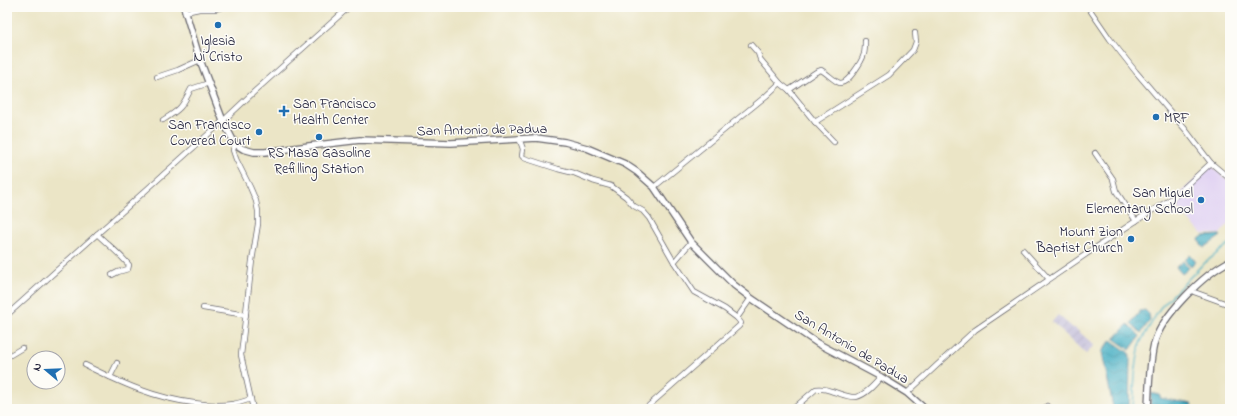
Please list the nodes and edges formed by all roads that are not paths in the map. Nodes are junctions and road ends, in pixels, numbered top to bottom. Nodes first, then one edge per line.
1 (222, 7) edge
2 (349, 7) edge
3 (1088, 7) edge
4 (184, 9) edge
5 (915, 33) dead end
6 (865, 41) dead end
7 (751, 45) dead end
8 (200, 60) junction
9 (157, 77) dead end
10 (209, 83) junction
11 (780, 83) junction
12 (788, 90) junction
13 (163, 120) dead end
14 (224, 121) junction
15 (815, 122) junction
16 (519, 138) junction
17 (834, 142) dead end
18 (236, 144) junction
19 (1095, 153) dead end
20 (1211, 163) junction
21 (1230, 179) edge
22 (654, 186) junction
23 (1136, 221) junction
24 (97, 234) junction
25 (691, 242) junction
26 (1024, 250) dead end
27 (1230, 261) edge
28 (674, 262) junction
29 (112, 275) dead end
30 (1049, 279) junction
31 (1194, 292) dead end
32 (751, 298) junction
33 (1230, 304) edge
34 (202, 308) dead end
35 (7, 315) edge
36 (246, 315) junction
37 (737, 318) junction
38 (22, 348) dead end
39 (7, 357) edge
40 (117, 363) dead end
41 (85, 365) dead end
42 (881, 377) junction
43 (110, 378) junction
44 (907, 393) junction
45 (251, 399) junction
46 (253, 409) edge
47 (645, 409) edge
48 (793, 409) edge
49 (925, 409) edge
50 (1148, 409) edge

1 - 4 street
2 - 14 street
3 - 20 street
4 - 8 street
5 - 15 street
6 - 12 street
7 - 11 street
8 - 9 street
8 - 10 street
10 - 13 street
10 - 14 street
11 - 12 street
11 - 22 street
12 - 15 street
14 - 18 street
14 - 24 street
15 - 17 street
16 - 18 street, San Antonio de Padua
16 - 22 street, San Antonio de Padua
16 - 28 street
18 - 36 street
19 - 23 street
20 - 21 street
20 - 23 street
22 - 25 street, San Antonio de Padua
23 - 30 street
24 - 29 street
24 - 35 street
25 - 28 street
25 - 32 street, San Antonio de Padua
26 - 30 street
27 - 50 street
28 - 37 street
30 - 44 street
31 - 33 street
32 - 37 street
32 - 42 street, San Antonio de Padua
34 - 36 street
36 - 45 street
37 - 47 street
38 - 39 street
40 - 43 street
41 - 43 street
42 - 44 street, San Antonio de Padua
42 - 48 street
43 - 45 street
44 - 49 street, San Antonio de Padua
45 - 46 street

